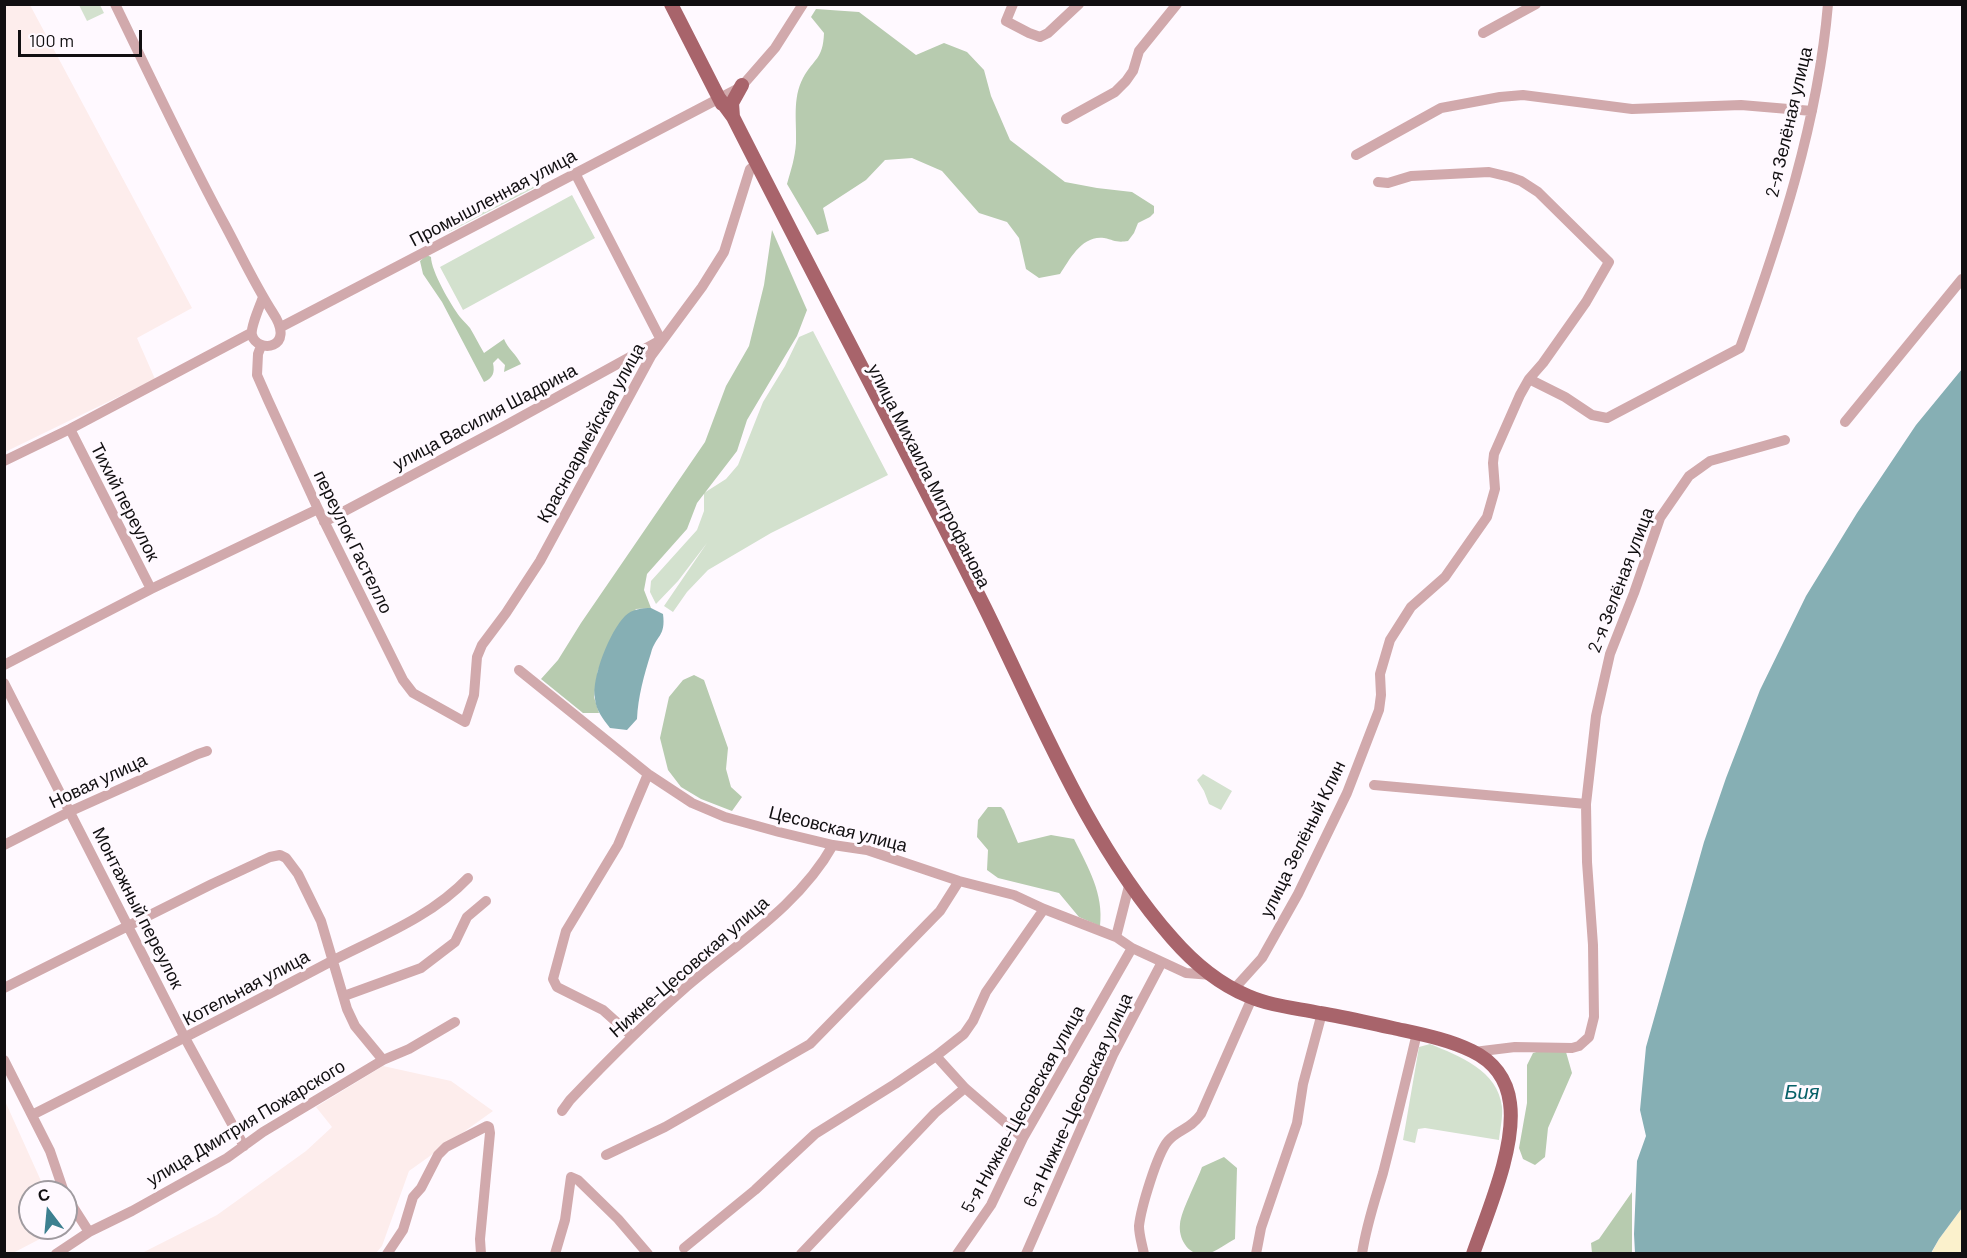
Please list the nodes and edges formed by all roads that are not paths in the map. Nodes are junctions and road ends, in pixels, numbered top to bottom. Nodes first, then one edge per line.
1 (115, 4) edge
2 (671, 4) edge
3 (803, 4) edge
4 (1013, 4) edge
5 (1079, 4) edge
6 (1177, 4) edge
7 (1536, 4) edge
8 (1828, 4) edge
9 (1483, 33) dead end
10 (742, 85) junction
11 (719, 98) junction
12 (1812, 111) junction
13 (733, 117) junction
14 (1066, 119) dead end
15 (1356, 155) dead end
16 (754, 165) junction
17 (576, 173) junction
18 (1378, 182) dead end
19 (1962, 279) edge
20 (263, 297) junction
21 (256, 319) junction
22 (280, 324) junction
23 (255, 339) junction
24 (661, 340) junction
25 (1529, 379) junction
26 (1845, 422) dead end
27 (70, 429) junction
28 (1785, 440) dead end
29 (4, 461) edge
30 (318, 509) junction
31 (324, 522) junction
32 (151, 589) junction
33 (4, 665) edge
34 (519, 670) dead end
35 (4, 683) edge
36 (465, 722) joint
37 (207, 751) dead end
38 (648, 774) junction
39 (1374, 785) dead end
40 (1586, 804) junction
41 (70, 810) junction
42 (4, 845) edge
43 (832, 845) junction
44 (468, 878) dead end
45 (959, 881) junction
46 (1129, 886) junction
47 (486, 901) dead end
48 (1044, 909) junction
49 (129, 925) junction
50 (1116, 937) junction
51 (1132, 948) junction
52 (333, 960) junction
53 (1162, 962) junction
54 (1212, 975) junction
55 (4, 988) edge
56 (1234, 989) junction
57 (344, 996) junction
58 (1252, 998) junction
59 (1322, 1013) junction
60 (455, 1022) dead end
61 (1417, 1033) junction
62 (632, 1036) junction
63 (185, 1038) junction
64 (1474, 1052) junction
65 (936, 1056) junction
66 (4, 1060) edge
67 (383, 1060) junction
68 (965, 1088) junction
69 (562, 1111) dead end
70 (32, 1115) junction
71 (1023, 1138) junction
72 (244, 1146) junction
73 (606, 1155) dead end
74 (60, 1180) edge
75 (78, 1215) edge
76 (89, 1232) junction
77 (684, 1248) dead end
78 (56, 1254) edge
79 (387, 1254) edge
80 (481, 1254) edge
81 (555, 1254) edge
82 (648, 1254) edge
83 (801, 1254) edge
84 (957, 1254) edge
85 (1026, 1254) edge
86 (1144, 1254) edge
87 (1257, 1254) edge
88 (1362, 1254) edge
89 (1473, 1254) edge

1 - 20 street
2 - 11 main road, улица Михаила Митрофанова
3 - 10 street
4 - 5 street
6 - 14 street
7 - 9 street
8 - 12 street, 2-я Зелёная улица
10 - 11 street
10 - 13 main road
11 - 13 main road, улица Михаила Митрофанова
11 - 16 main road, улица Михаила Митрофанова
11 - 17 street, Промышленная улица
12 - 15 street
12 - 25 street, 2-я Зелёная улица
13 - 16 main road, улица Михаила Митрофанова
16 - 24 street, Красноармейская улица
16 - 46 main road, улица Михаила Митрофанова
17 - 22 street, Промышленная улица
17 - 24 street
18 - 25 street, улица Зелёный Клин
19 - 26 street
20 - 21 street
20 - 22 street
21 - 22 street
21 - 23 street
22 - 23 street
23 - 27 street
23 - 30 street, переулок Гастелло
24 - 31 street, улица Василия Шадрина
24 - 36 street, Красноармейская улица
25 - 56 street, улица Зелёный Клин
27 - 29 street
27 - 32 street, Тихий переулок
28 - 40 street, 2-я Зелёная улица
30 - 31 street, переулок Гастелло
30 - 32 street
31 - 36 street, переулок Гастелло
32 - 33 street
34 - 38 street, Цесовская улица
35 - 41 street, Монтажный переулок
37 - 41 street, Новая улица
38 - 43 street, Цесовская улица
38 - 62 street
39 - 40 street
40 - 64 street, 2-я Зелёная улица
41 - 42 street, Новая улица
41 - 49 street, Монтажный переулок
43 - 45 street, Цесовская улица
43 - 62 street, Нижне-Цесовская улица
44 - 52 street, Котельная улица
45 - 48 street, Цесовская улица
45 - 73 street
46 - 50 street
46 - 54 main road, улица Михаила Митрофанова
47 - 57 street
48 - 50 street, Цесовская улица
48 - 65 street
49 - 52 street
49 - 55 street
49 - 63 street, Монтажный переулок
50 - 51 street, Цесовская улица
51 - 53 street, Цесовская улица
51 - 71 street, 5-я Нижне-Цесовская улица
52 - 57 street
52 - 63 street, Котельная улица
53 - 54 street, Цесовская улица
53 - 85 street, 6-я Нижне-Цесовская улица
54 - 56 main road, улица Михаила Митрофанова
56 - 58 main road, улица Михаила Митрофанова
57 - 67 street
58 - 59 main road, улица Михаила Митрофанова
58 - 86 street
59 - 61 main road, улица Михаила Митрофанова
59 - 87 street
60 - 67 street, улица Дмитрия Пожарского
61 - 64 main road, улица Михаила Митрофанова
61 - 88 street
62 - 69 street, Нижне-Цесовская улица
63 - 70 street, Котельная улица
63 - 72 street, Монтажный переулок
64 - 89 main road, улица Михаила Митрофанова
65 - 68 street
65 - 77 street
66 - 70 street
67 - 72 street, улица Дмитрия Пожарского
68 - 71 street
68 - 83 street
70 - 74 street
71 - 84 street, 5-я Нижне-Цесовская улица
72 - 76 street, улица Дмитрия Пожарского
75 - 76 street
76 - 78 street, улица Дмитрия Пожарского
79 - 80 street
81 - 82 street

